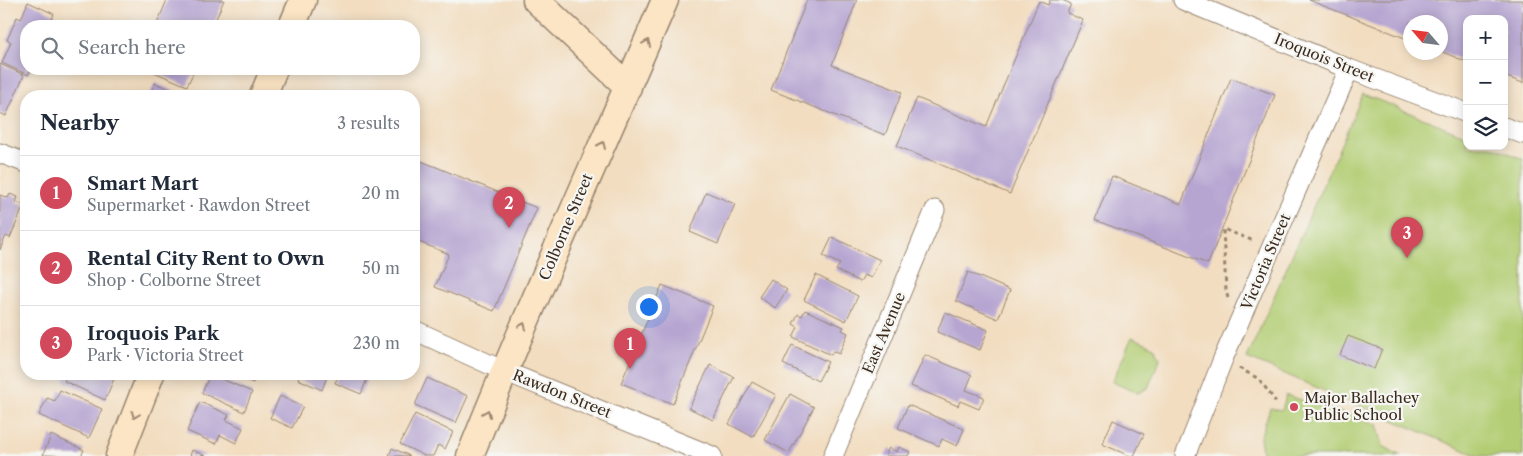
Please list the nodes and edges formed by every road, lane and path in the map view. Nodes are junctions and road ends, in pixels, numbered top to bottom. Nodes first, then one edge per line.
1 (303, 0) edge
2 (536, 0) edge
3 (666, 0) edge
4 (1183, 0) edge
5 (295, 20) edge
6 (1349, 68) junction
7 (272, 75) edge
8 (628, 87) junction
9 (265, 90) edge
10 (1463, 111) edge
11 (1508, 128) edge
12 (1523, 134) edge
13 (0, 152) edge
14 (20, 160) edge
15 (935, 210) dead end
16 (1272, 247) junction
17 (1237, 327) junction
18 (420, 333) edge
19 (1223, 359) junction
20 (504, 371) junction
21 (149, 380) edge
22 (1276, 402) dead end
23 (119, 456) edge
24 (470, 456) edge
25 (712, 456) edge
26 (833, 456) edge
27 (1185, 456) edge

1 - 5 main road
2 - 8 main road
8 -> 3 main road, Colborne Street
4 - 6 street, Iroquois Street
6 - 10 street, Iroquois Street
6 - 16 street, Victoria Street
7 - 9 main road
20 -> 8 main road, Colborne Street
11 - 12 street
13 - 14 street
15 - 26 street, East Avenue
16 - 17 street, Victoria Street
16 - 17 path
17 - 19 street, Victoria Street
18 - 20 street, Rawdon Street
19 - 22 path
19 - 27 street, Victoria Street
24 -> 20 main road, Colborne Street
20 - 25 street, Rawdon Street
21 -> 23 main road

